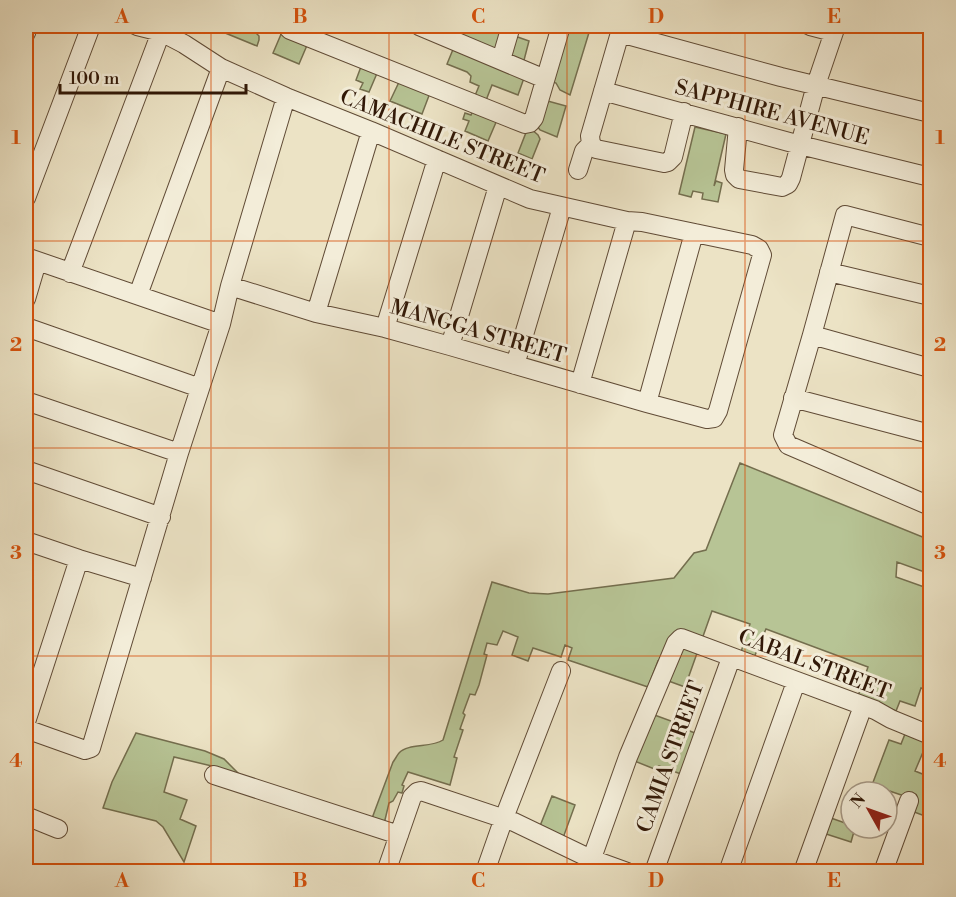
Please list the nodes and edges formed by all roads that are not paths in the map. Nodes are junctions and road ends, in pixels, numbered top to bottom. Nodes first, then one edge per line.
1 (28, 26) edge
2 (91, 26) edge
3 (137, 26) edge
4 (286, 26) edge
5 (511, 26) edge
6 (561, 26) edge
7 (810, 26) edge
8 (430, 28) edge
9 (621, 29) edge
10 (834, 29) edge
11 (26, 33) edge
12 (161, 33) junction
13 (501, 60) junction
14 (221, 68) junction
15 (545, 79) junction
16 (816, 85) junction
17 (603, 91) junction
18 (286, 97) junction
19 (684, 112) junction
20 (930, 113) edge
21 (738, 127) junction
22 (371, 132) junction
23 (591, 144) junction
24 (800, 145) junction
25 (437, 159) junction
26 (578, 170) dead end
27 (930, 177) edge
28 (498, 186) junction
29 (26, 198) edge
30 (562, 207) junction
31 (627, 221) junction
32 (694, 233) junction
33 (930, 237) edge
34 (32, 259) edge
35 (829, 272) junction
36 (70, 273) junction
37 (230, 286) junction
38 (138, 295) junction
39 (930, 296) edge
40 (26, 299) edge
41 (316, 313) junction
42 (221, 324) junction
43 (26, 327) edge
44 (385, 328) junction
45 (812, 335) junction
46 (450, 346) junction
47 (515, 365) junction
48 (930, 368) edge
49 (580, 384) junction
50 (200, 388) junction
51 (793, 398) junction
52 (26, 401) edge
53 (647, 403) junction
54 (714, 418) joint
55 (930, 434) edge
56 (179, 453) junction
57 (26, 470) edge
58 (930, 506) edge
59 (161, 518) junction
60 (26, 541) edge
61 (79, 559) junction
62 (142, 578) junction
63 (731, 658) junction
64 (561, 671) dead end
65 (796, 682) junction
66 (862, 706) junction
67 (26, 722) edge
68 (26, 729) edge
69 (930, 735) edge
70 (214, 775) dead end
71 (909, 801) dead end
72 (26, 816) edge
73 (504, 818) junction
74 (58, 828) dead end
75 (399, 836) junction
76 (589, 865) edge
77 (386, 872) edge
78 (485, 872) edge
79 (627, 872) edge
80 (654, 872) edge
81 (728, 872) edge
82 (803, 872) edge
83 (883, 872) edge

1 - 11 street
2 - 29 street
3 - 12 street, CAMACHILE STREET
4 - 15 street
5 - 13 street
6 - 15 street
7 - 10 street
8 - 13 street
9 - 16 street
9 - 17 street
10 - 16 street
12 - 14 street, CAMACHILE STREET
12 - 36 street
13 - 15 street
14 - 18 street, CAMACHILE STREET
14 - 38 street
16 - 20 street
16 - 24 street
17 - 19 street, SAPPHIRE AVENUE
17 - 23 street
18 - 22 street, CAMACHILE STREET
18 - 37 street
19 - 21 street, SAPPHIRE AVENUE
19 - 23 street
21 - 24 street, SAPPHIRE AVENUE
21 - 24 street
22 - 25 street, CAMACHILE STREET
22 - 41 street
23 - 26 street
24 - 27 street, SAPPHIRE AVENUE
25 - 28 street, CAMACHILE STREET
25 - 44 street
28 - 30 street, CAMACHILE STREET
28 - 46 street
30 - 31 street, CAMACHILE STREET
30 - 47 street
31 - 32 street, CAMACHILE STREET
31 - 49 street
32 - 53 street
32 - 54 street, CAMACHILE STREET
33 - 35 street
34 - 36 street
34 - 40 street
35 - 39 street
35 - 45 street
36 - 38 street
37 - 41 street, MANGGA STREET
37 - 42 street
38 - 42 street
41 - 44 street, MANGGA STREET
42 - 50 street
43 - 50 street
44 - 46 street, MANGGA STREET
45 - 48 street
45 - 51 street
46 - 47 street, MANGGA STREET
47 - 49 street, MANGGA STREET
49 - 53 street, MANGGA STREET
50 - 56 street
51 - 55 street
51 - 58 street
52 - 56 street
53 - 54 street, MANGGA STREET
56 - 59 street
57 - 59 street
59 - 62 street
60 - 61 street
61 - 62 street
61 - 67 street
62 - 68 street
63 - 65 street, CABAL STREET
63 - 76 street, CABAL STREET
63 - 80 street, CAMIA STREET
64 - 73 street
65 - 66 street, CABAL STREET
65 - 81 street
66 - 69 street, CABAL STREET
66 - 82 street
70 - 75 street
71 - 83 street
72 - 74 street
73 - 75 street
73 - 76 street
73 - 78 street
75 - 77 street
76 - 79 street

